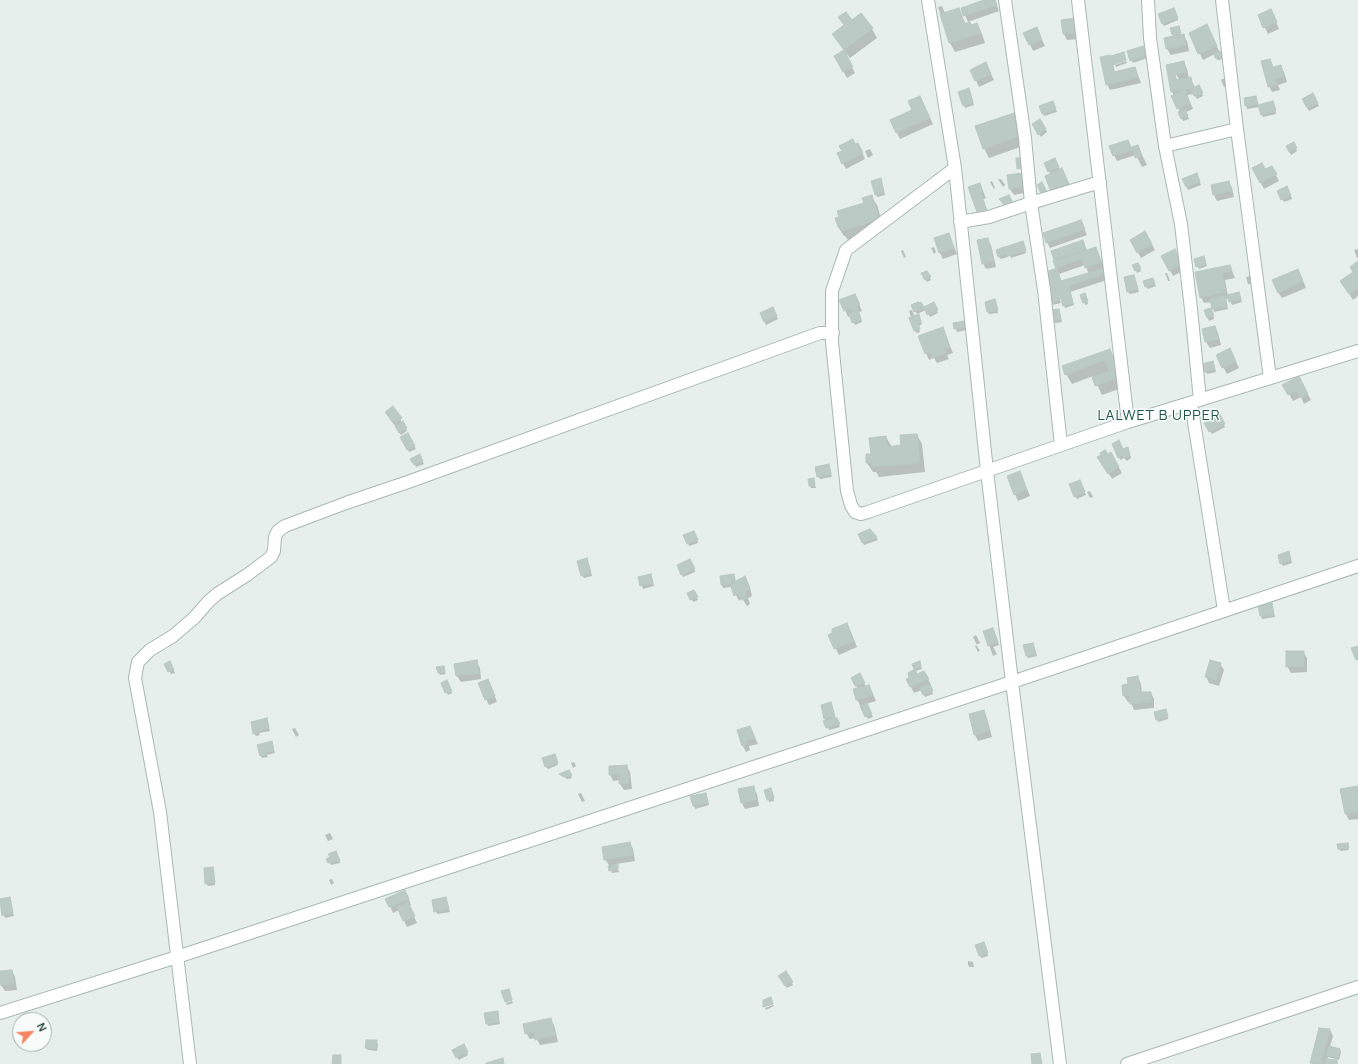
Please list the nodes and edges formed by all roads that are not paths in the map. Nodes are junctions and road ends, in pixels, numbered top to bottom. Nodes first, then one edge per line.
1 (928, 0) edge
2 (1005, 0) edge
3 (1078, 0) edge
4 (1148, 0) edge
5 (1222, 0) edge
6 (1237, 129) junction
7 (1165, 146) junction
8 (955, 168) junction
9 (1100, 182) junction
10 (1031, 203) junction
11 (960, 222) junction
12 (833, 332) junction
13 (1358, 351) edge
14 (1270, 378) junction
15 (1195, 401) junction
16 (1128, 422) junction
17 (1061, 445) junction
18 (986, 471) junction
19 (1358, 566) edge
20 (1224, 610) junction
21 (1012, 682) junction
22 (177, 957) junction
23 (1358, 987) edge
24 (0, 1013) edge
25 (190, 1064) edge
26 (1060, 1064) edge
27 (1127, 1064) edge

1 - 8 street
2 - 10 street
3 - 9 street
4 - 7 street
5 - 6 street
6 - 7 street
6 - 14 street
7 - 15 street
8 - 11 street
8 - 12 street
9 - 10 street
9 - 16 street
10 - 11 street
10 - 17 street
11 - 18 street
12 - 18 street
12 - 22 street
13 - 14 street
14 - 15 street
15 - 16 street
15 - 20 street
16 - 17 street
17 - 18 street
18 - 21 street
19 - 20 street
20 - 21 street
21 - 22 street
21 - 26 street
22 - 24 street
22 - 25 street
23 - 27 street

